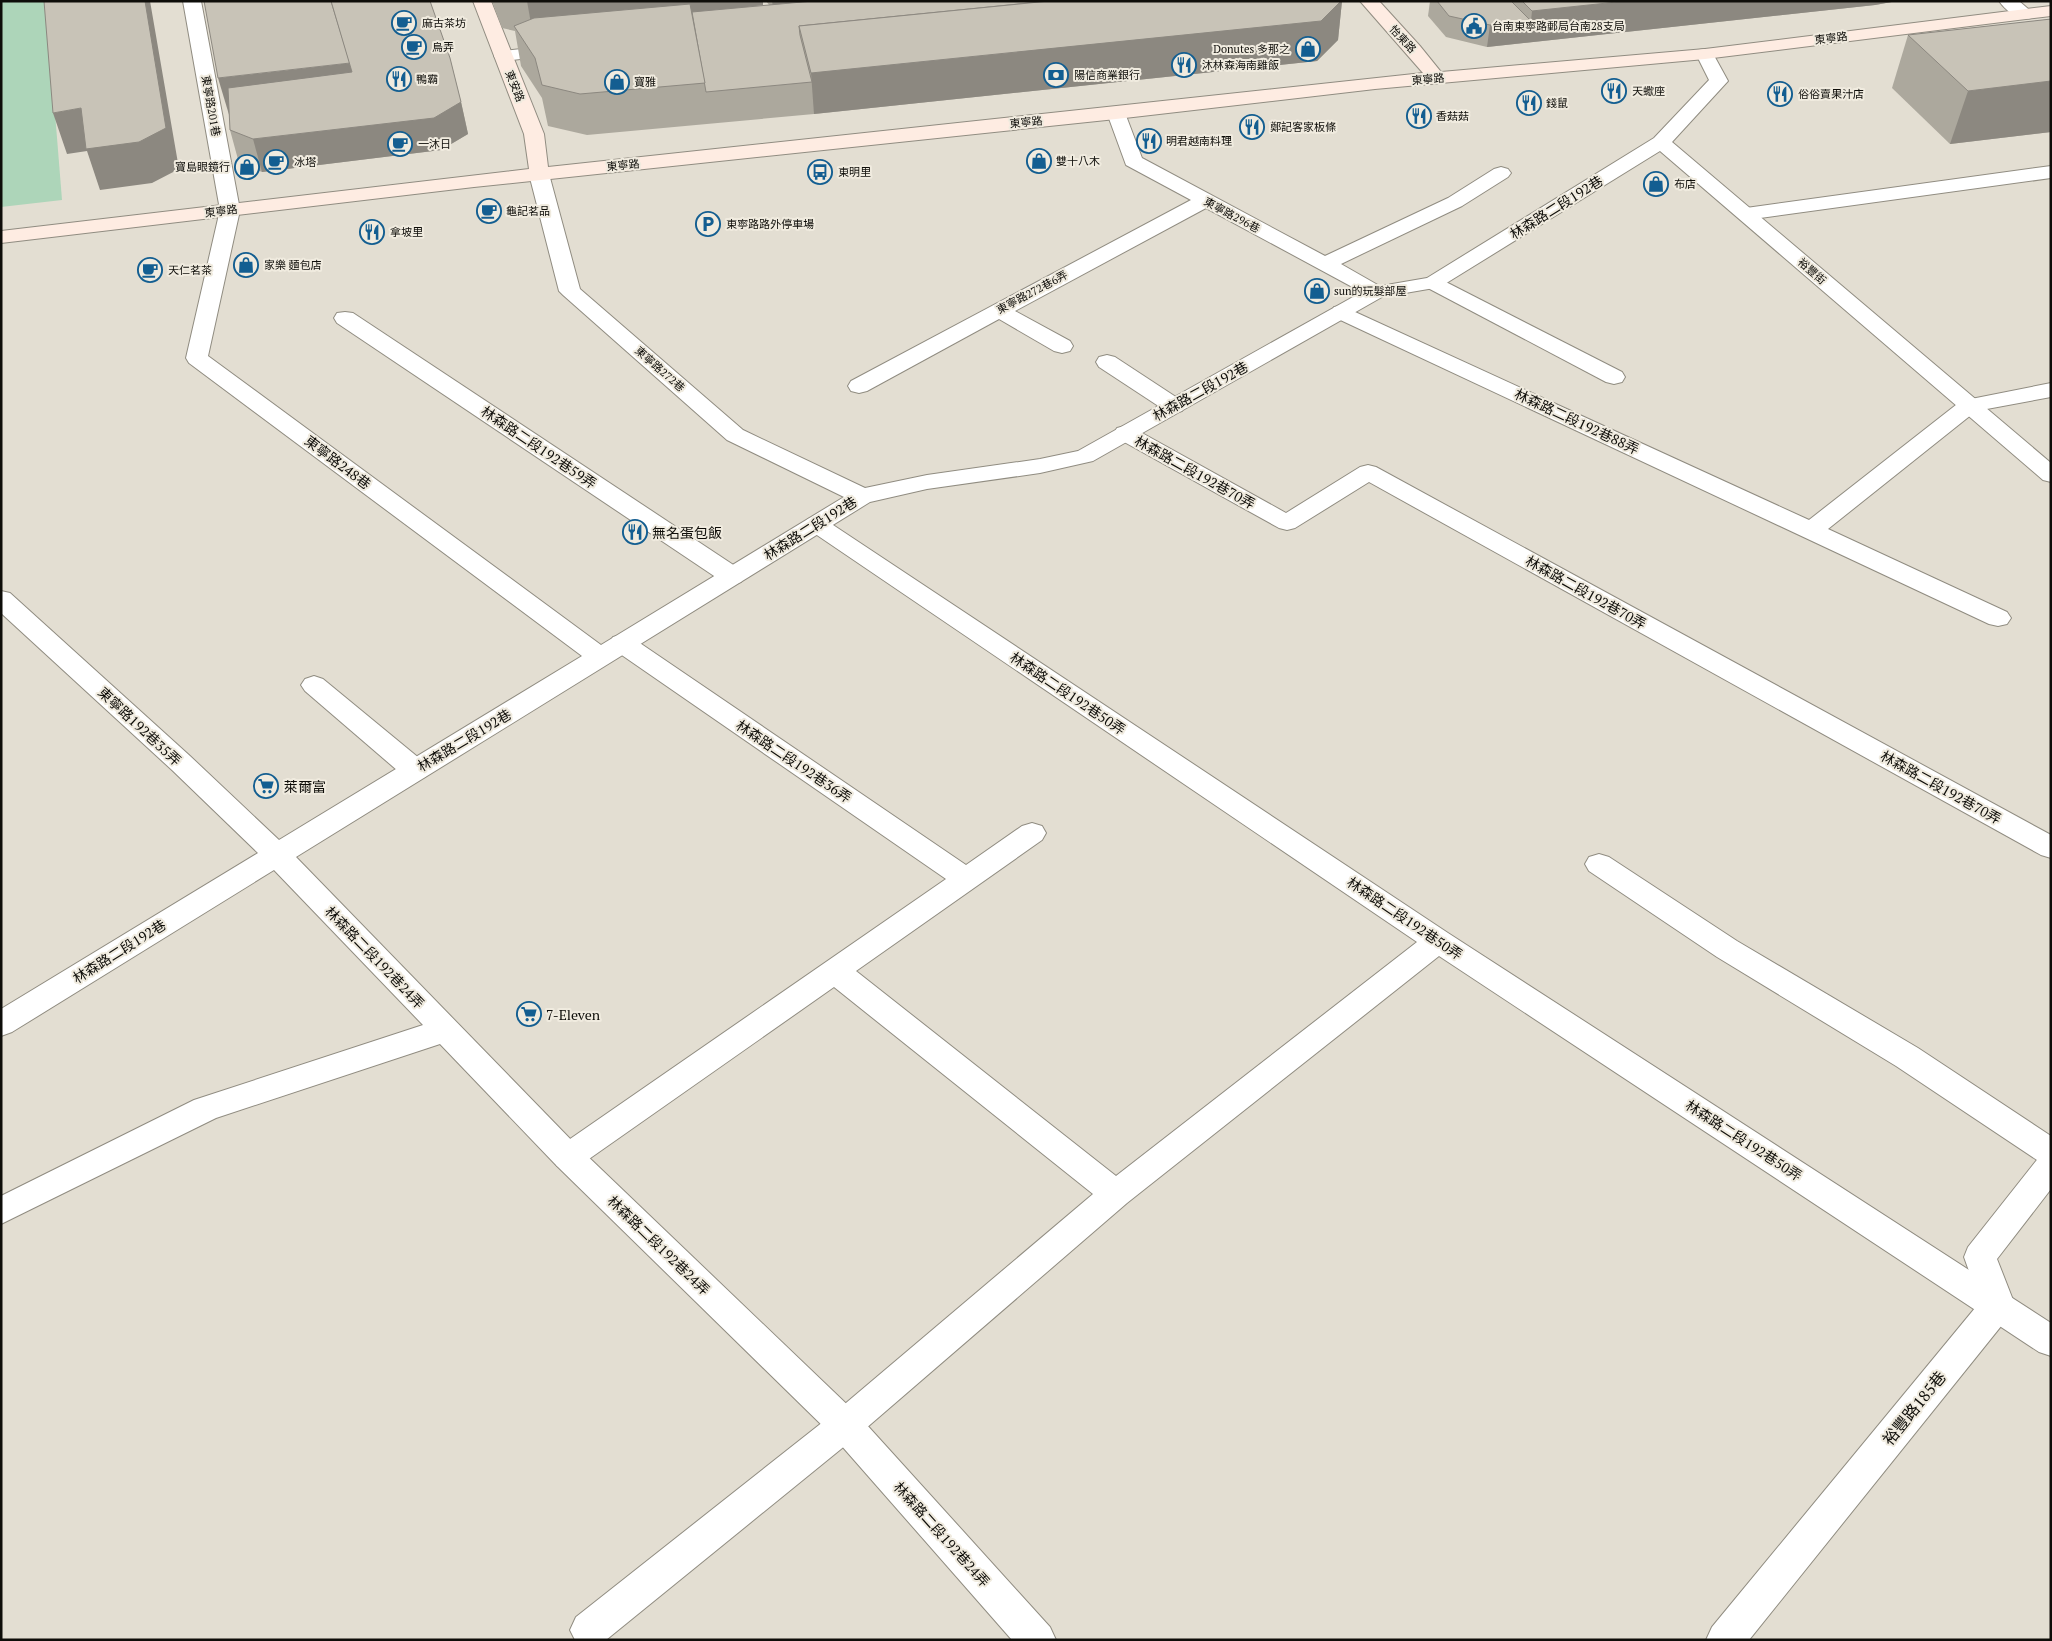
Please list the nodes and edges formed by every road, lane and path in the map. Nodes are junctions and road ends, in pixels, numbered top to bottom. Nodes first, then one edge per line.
1 (192, 1) edge
2 (482, 1) edge
3 (1369, 1) edge
4 (2008, 1) edge
5 (2051, 11) edge
6 (2025, 14) junction
7 (572, 49) edge
8 (1705, 54) junction
9 (503, 56) junction
10 (1436, 78) junction
11 (1116, 113) junction
12 (1661, 142) junction
13 (2051, 172) edge
14 (1501, 173) dead end
15 (539, 174) junction
16 (1206, 200) junction
17 (230, 210) junction
18 (1746, 214) junction
19 (1, 237) edge
20 (1325, 264) junction
21 (1434, 283) junction
22 (1376, 292) junction
23 (998, 310) junction
24 (1342, 312) junction
25 (346, 318) dead end
26 (1062, 346) dead end
27 (1107, 362) dead end
28 (1614, 377) dead end
29 (859, 386) dead end
30 (2051, 390) edge
31 (1174, 406) junction
32 (1969, 406) junction
33 (1125, 433) junction
34 (2051, 475) edge
35 (862, 496) junction
36 (816, 524) junction
37 (1812, 530) junction
38 (732, 576) junction
39 (1, 599) edge
40 (1998, 618) dead end
41 (611, 650) junction
42 (314, 685) dead end
43 (415, 770) junction
44 (1032, 833) dead end
45 (2051, 848) edge
46 (277, 855) junction
47 (1599, 864) dead end
48 (967, 879) junction
49 (1438, 941) junction
50 (835, 971) junction
51 (1, 1024) edge
52 (444, 1030) junction
53 (2051, 1153) edge
54 (568, 1157) junction
55 (2051, 1165) edge
56 (1116, 1194) junction
57 (1, 1211) edge
58 (1998, 1306) junction
59 (2051, 1340) edge
60 (845, 1425) junction
61 (589, 1630) dead end
62 (1037, 1640) edge
63 (1725, 1640) edge

1 - 17 street, 東寧路201巷
2 - 9 street, 東安路
3 - 10 street, 怡東路
4 - 6 street
5 - 6 street, 東寧路
6 - 8 street, 東寧路
7 - 9 street
8 - 10 street, 東寧路
8 - 12 street
9 - 15 street, 東安路
10 - 11 street, 東寧路
11 - 15 street, 東寧路
11 - 16 street, 東寧路296巷
12 - 18 street, 裕豐街
12 - 21 street, 林森路二段192巷
13 - 18 street
14 - 20 street
15 - 17 street, 東寧路
15 - 35 street, 東寧路272巷
16 - 20 street, 東寧路296巷
16 - 23 street, 東寧路272巷6弄
17 - 19 street, 東寧路
17 - 41 street, 東寧路248巷
18 - 32 street, 裕豐街
20 - 22 street, 東寧路296巷
21 - 22 street, 林森路二段192巷
21 - 28 street
22 - 24 street, 林森路二段192巷
23 - 26 street
23 - 29 street, 東寧路272巷6弄
24 - 31 street, 林森路二段192巷
24 - 37 street, 林森路二段192巷88弄
25 - 38 street, 林森路二段192巷59弄
27 - 31 street
30 - 32 street
31 - 33 street, 林森路二段192巷
32 - 34 street, 裕豐街
32 - 37 street
33 - 35 street, 林森路二段192巷
33 - 45 street, 林森路二段192巷70弄
35 - 36 street, 林森路二段192巷
36 - 38 street, 林森路二段192巷
36 - 49 street, 林森路二段192巷50弄
37 - 40 street, 林森路二段192巷88弄
38 - 41 street, 林森路二段192巷
39 - 46 street, 東寧路192巷35弄
41 - 43 street, 林森路二段192巷
41 - 48 street, 林森路二段192巷36弄
42 - 43 street
43 - 46 street, 林森路二段192巷
44 - 48 street
46 - 51 street, 林森路二段192巷
46 - 52 street, 林森路二段192巷24弄
47 - 53 street
48 - 50 street
49 - 56 street
49 - 58 street, 林森路二段192巷50弄
50 - 54 street
50 - 56 street
52 - 54 street, 林森路二段192巷24弄
52 - 57 street
54 - 60 street, 林森路二段192巷24弄
55 - 58 street
56 - 60 street
58 - 59 street, 林森路二段192巷50弄
58 - 63 street, 裕豐路185巷
60 - 61 street
60 - 62 street, 林森路二段192巷24弄

